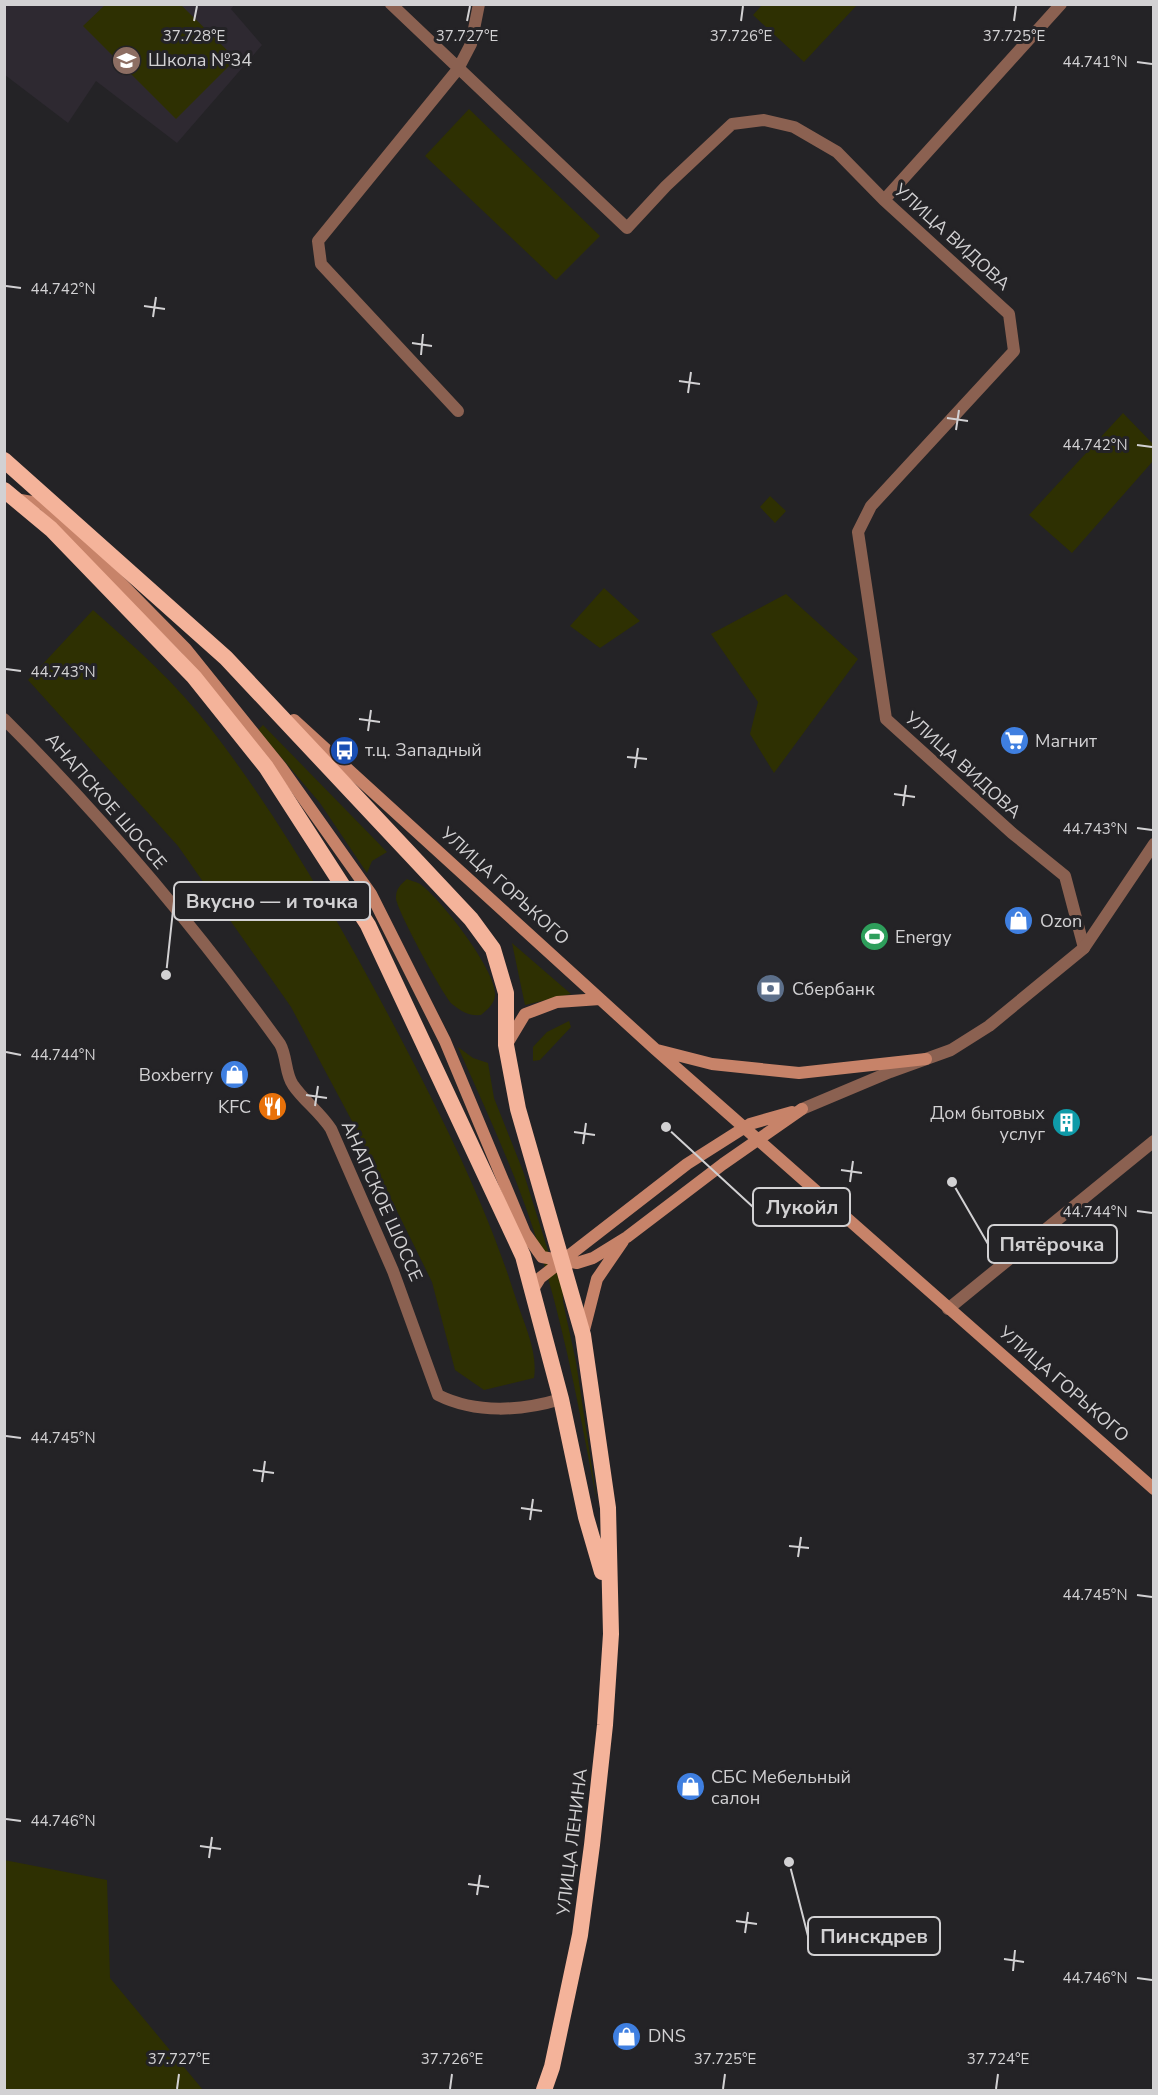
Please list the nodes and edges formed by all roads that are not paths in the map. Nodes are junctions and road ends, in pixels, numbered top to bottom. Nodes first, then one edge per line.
1 (391, 4) edge
2 (479, 4) edge
3 (1061, 4) edge
4 (458, 69) junction
5 (884, 200) junction
6 (458, 411) dead end
7 (4, 460) edge
8 (9, 494) edge
9 (226, 658) junction
10 (4, 719) edge
11 (1154, 844) edge
12 (1084, 948) junction
13 (600, 999) junction
14 (506, 1045) junction
15 (655, 1049) junction
16 (926, 1059) junction
17 (802, 1109) junction
18 (744, 1128) junction
19 (759, 1140) junction
20 (1154, 1141) edge
21 (627, 1237) junction
22 (562, 1262) junction
23 (532, 1292) junction
24 (948, 1309) junction
25 (583, 1335) junction
26 (561, 1399) junction
27 (1154, 1489) edge
28 (608, 1593) junction
29 (544, 2091) edge

1 - 4 street, УЛИЦА ВИДОВА
2 - 4 street
3 - 5 street
4 - 5 street, УЛИЦА ВИДОВА
4 - 6 street
5 - 12 street, УЛИЦА ВИДОВА
7 - 9 highway
8 - 22 main road
8 - 23 highway
9 - 13 main road, УЛИЦА ГОРЬКОГО
9 - 14 highway
10 - 26 street, АНАПСКОЕ ШОССЕ
11 - 12 street
12 - 16 street
13 - 14 main road
13 - 15 main road, УЛИЦА ГОРЬКОГО
14 - 22 highway
15 - 16 main road
15 - 18 main road, УЛИЦА ГОРЬКОГО
16 - 17 street
17 - 18 main road
17 - 19 main road
18 - 19 main road, УЛИЦА ГОРЬКОГО
18 - 22 main road
19 - 21 main road
19 - 24 main road, УЛИЦА ГОРЬКОГО
20 - 24 street
21 - 22 main road
21 - 25 main road
22 - 23 main road
22 - 25 highway
23 - 26 highway
24 - 27 main road, УЛИЦА ГОРЬКОГО
25 - 28 highway
26 - 28 highway
28 - 29 highway, УЛИЦА ЛЕНИНА

